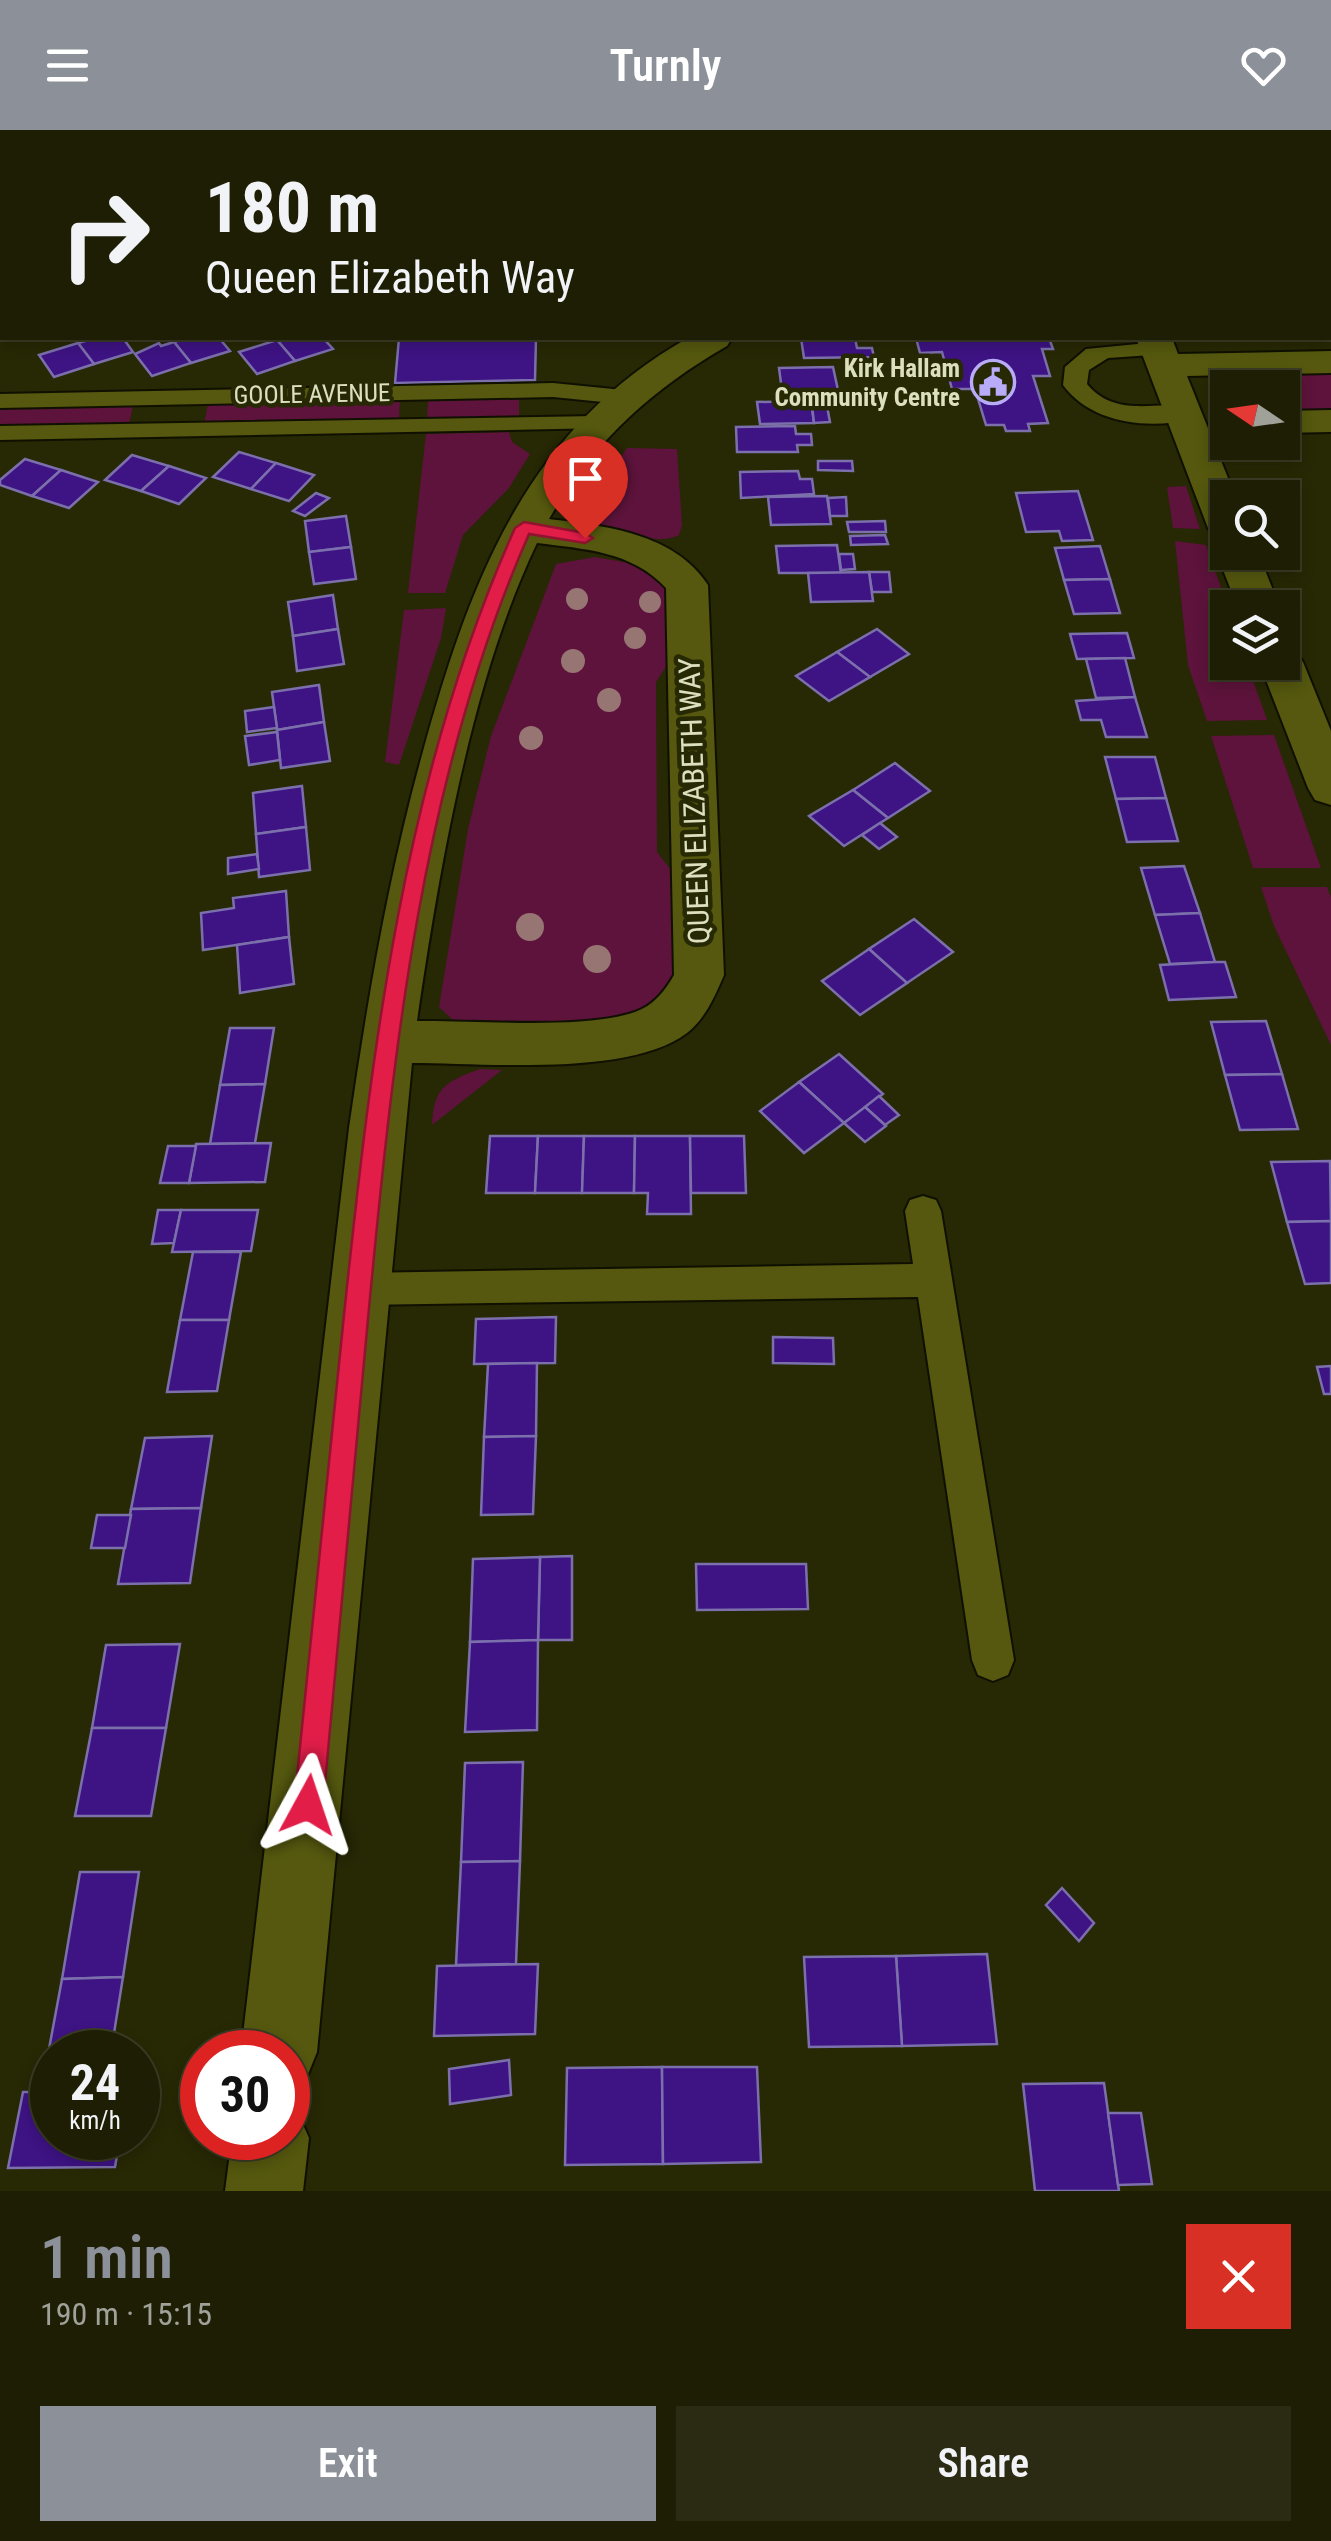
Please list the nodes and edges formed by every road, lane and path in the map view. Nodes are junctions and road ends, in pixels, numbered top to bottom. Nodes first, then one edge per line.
1 (711, 340) edge
2 (1159, 350) edge
3 (1331, 362) edge
4 (416, 392) junction
5 (182, 396) junction
6 (0, 401) edge
7 (610, 410) junction
8 (1185, 419) junction
9 (1210, 422) edge
10 (1300, 422) edge
11 (1331, 422) edge
12 (415, 425) junction
13 (170, 431) junction
14 (0, 433) edge
15 (1210, 482) edge
16 (524, 528) junction
17 (1288, 680) edge
18 (1331, 788) edge
19 (387, 1042) junction
20 (923, 1211) dead end
21 (934, 1280) junction
22 (358, 1289) junction
23 (993, 1660) dead end
24 (282, 2030) edge
25 (268, 2160) edge
26 (264, 2191) edge

1 - 7 street
2 - 3 street
2 - 8 street
2 - 8 lane
4 - 5 lane, GOOLE AVENUE
4 - 7 lane, GOOLE AVENUE
4 - 12 lane
5 - 6 lane, GOOLE AVENUE
5 - 13 lane
7 - 12 lane, GOOLE AVENUE
7 - 16 street
8 - 9 street
8 - 15 street
10 - 11 street
12 - 13 lane, GOOLE AVENUE
13 - 14 lane, GOOLE AVENUE
16 - 19 street
16 - 19 street, QUEEN ELIZABETH WAY
17 - 18 street
19 - 22 street
20 - 21 lane
21 - 22 lane
21 - 23 lane
22 - 24 street
25 - 26 street

